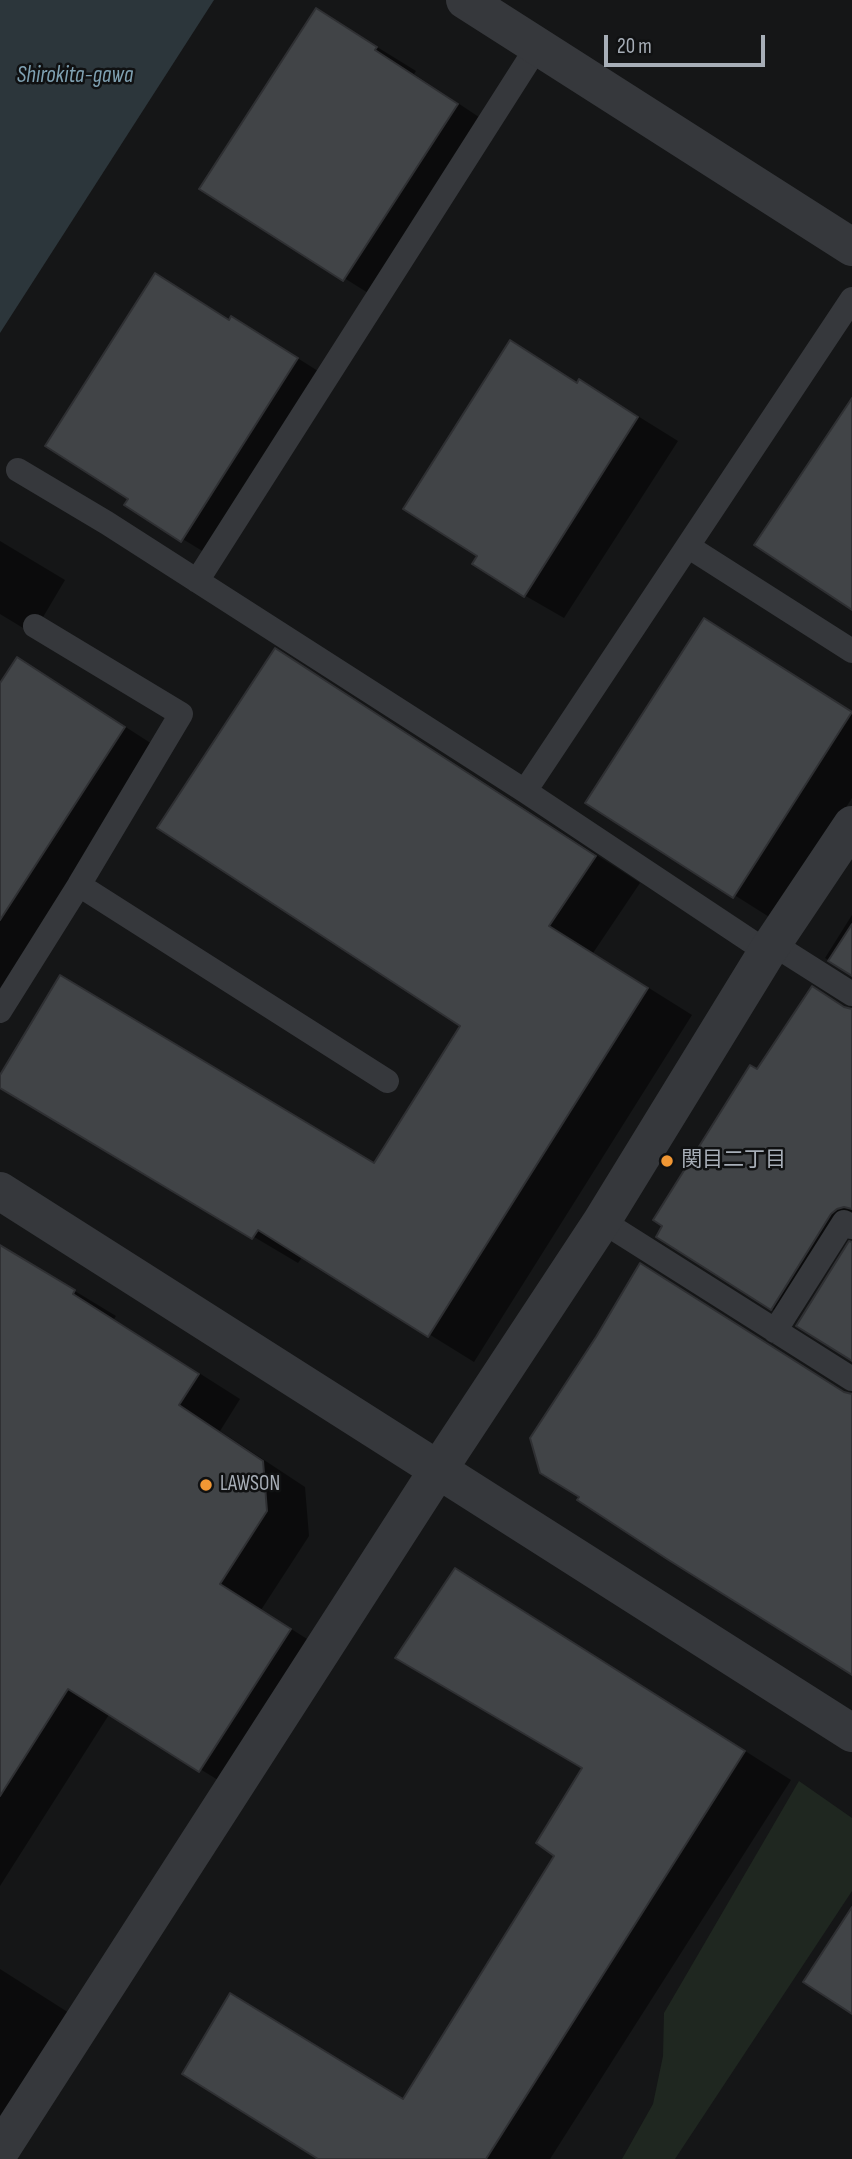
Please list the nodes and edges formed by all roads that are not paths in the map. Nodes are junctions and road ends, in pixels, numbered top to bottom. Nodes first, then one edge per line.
1 (465, 0) edge
2 (537, 47) junction
3 (852, 247) edge
4 (852, 299) edge
5 (18, 470) dead end
6 (689, 547) junction
7 (197, 581) junction
8 (35, 626) dead end
9 (852, 651) edge
10 (525, 792) junction
11 (852, 825) edge
12 (79, 885) junction
13 (770, 948) junction
14 (852, 994) edge
15 (0, 1011) edge
16 (387, 1081) dead end
17 (0, 1191) edge
18 (602, 1221) junction
19 (852, 1227) edge
20 (775, 1331) junction
21 (852, 1379) edge
22 (438, 1469) junction
23 (852, 1733) edge
24 (0, 2151) edge

1 - 2 street
2 - 3 street
2 - 7 lane
4 - 6 lane
5 - 7 lane
6 - 9 lane
6 - 10 lane
7 - 10 lane
8 - 12 lane
10 - 13 lane
11 - 13 street
12 - 15 lane
12 - 16 lane
13 - 14 lane
13 - 18 street
17 - 22 street
18 - 20 lane
18 - 22 street
19 - 20 lane
20 - 21 lane
22 - 23 street
22 - 24 street

